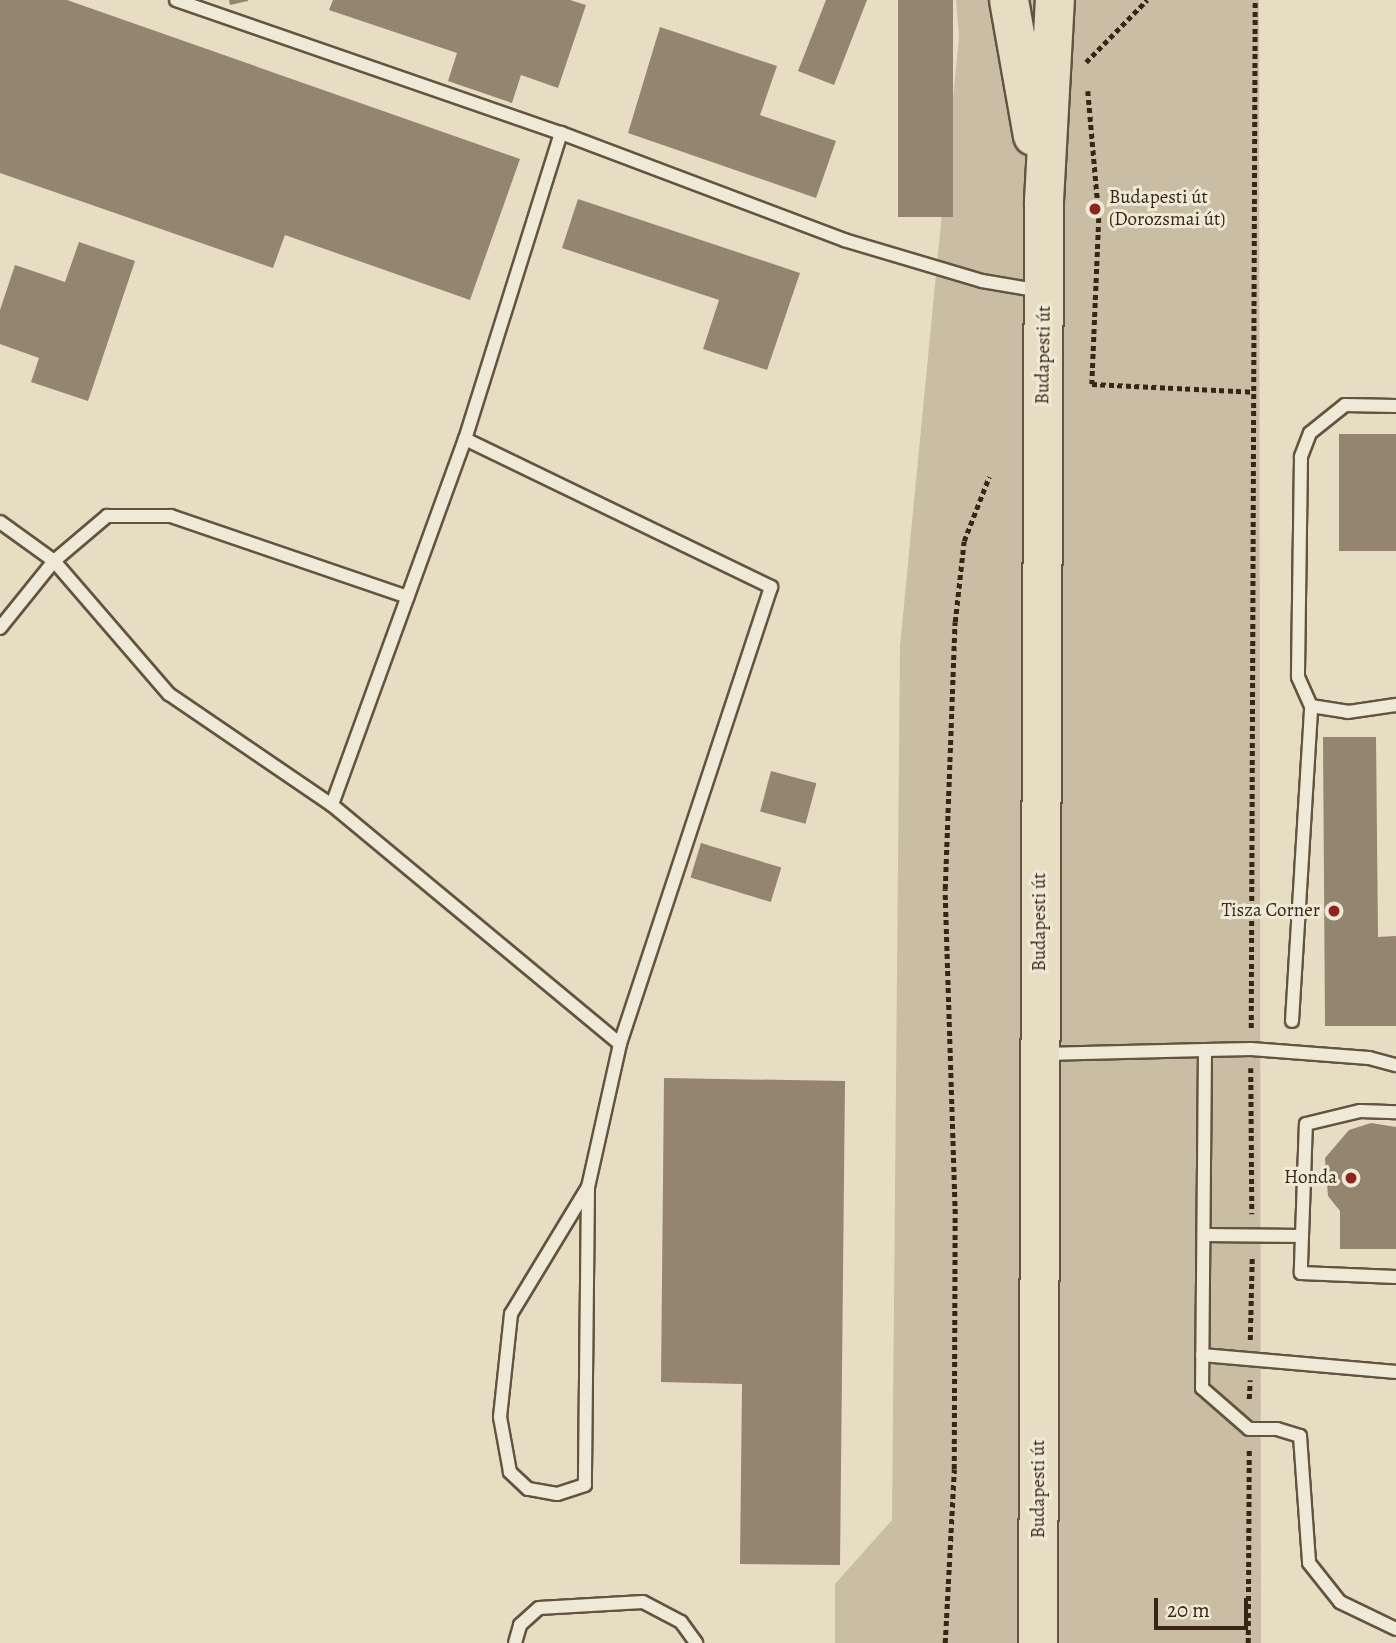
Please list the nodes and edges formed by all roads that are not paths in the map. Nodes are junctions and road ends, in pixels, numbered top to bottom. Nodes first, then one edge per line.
1 (176, 0) edge
2 (1009, 0) edge
3 (1055, 0) edge
4 (561, 134) junction
5 (1044, 201) junction
6 (1045, 292) junction
7 (1396, 406) edge
8 (465, 439) junction
9 (0, 522) edge
10 (54, 561) junction
11 (408, 597) junction
12 (0, 628) edge
13 (1396, 705) edge
14 (1311, 706) junction
15 (332, 805) junction
16 (1292, 1021) dead end
17 (620, 1044) junction
18 (1205, 1050) junction
19 (1039, 1054) junction
20 (1396, 1065) edge
21 (1396, 1112) edge
22 (588, 1186) junction
23 (1204, 1235) junction
24 (1302, 1236) junction
25 (1396, 1277) edge
26 (1202, 1355) junction
27 (1396, 1371) edge
28 (1396, 1629) edge
29 (515, 1643) edge
30 (696, 1643) edge
31 (1038, 1643) edge

1 - 4 lane
2 - 5 main road, Budapesti út
3 - 5 main road, Budapesti út
4 - 6 lane
4 - 8 lane
5 - 6 main road, Budapesti út
6 - 19 main road, Budapesti út
7 - 14 lane
8 - 11 lane
8 - 17 lane
9 - 10 lane
10 - 11 lane
10 - 12 lane
10 - 15 lane
11 - 15 lane
13 - 14 lane
14 - 16 lane
15 - 17 lane
17 - 22 lane
18 - 19 lane
18 - 20 lane
18 - 23 lane
19 - 31 main road, Budapesti út
21 - 24 lane
22 - 22 lane
23 - 24 lane
23 - 26 lane
24 - 25 lane
26 - 27 lane
26 - 28 lane
29 - 30 lane

